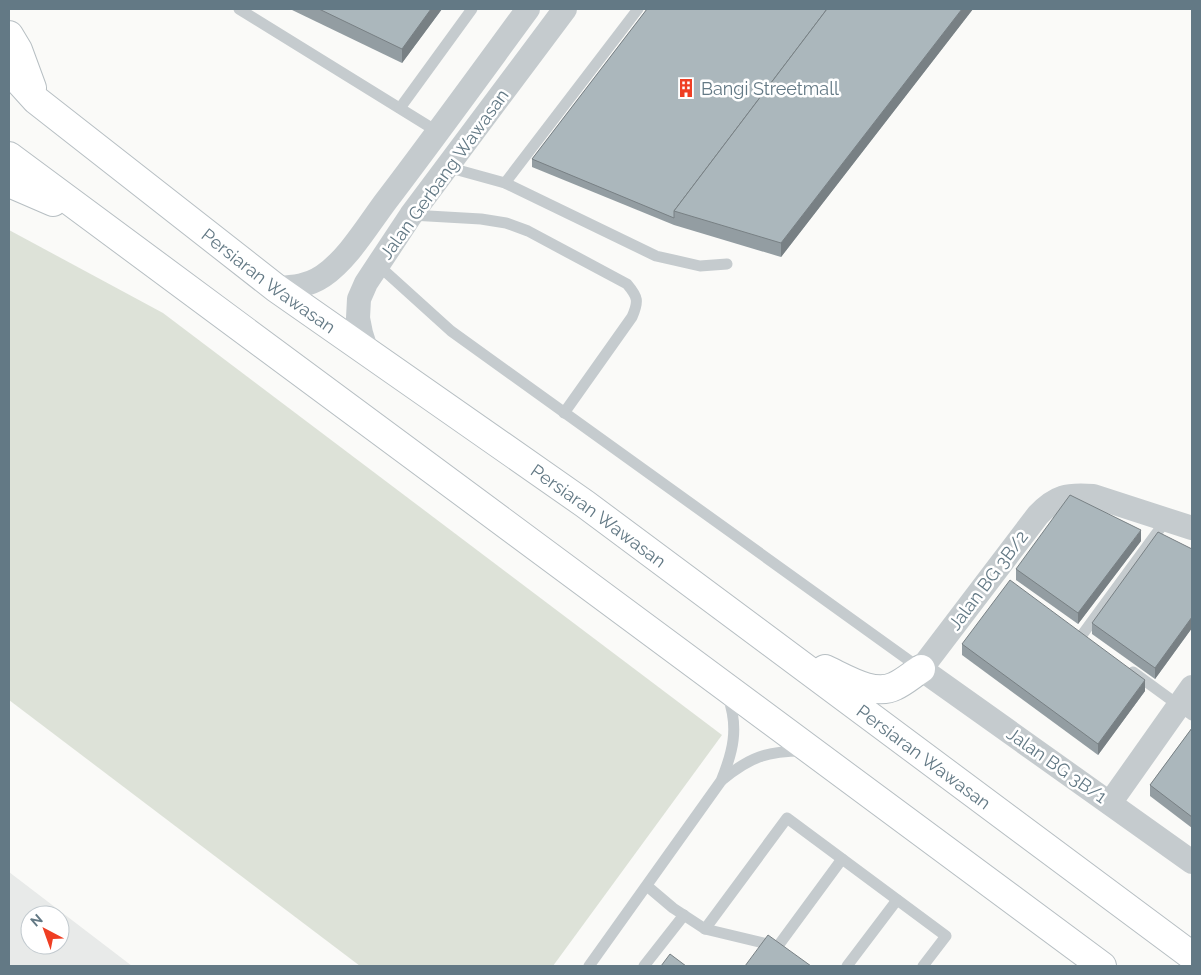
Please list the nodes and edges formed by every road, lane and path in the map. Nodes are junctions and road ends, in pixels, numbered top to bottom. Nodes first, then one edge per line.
1 (240, 9) edge
2 (472, 9) edge
3 (528, 9) edge
4 (566, 9) edge
5 (638, 9) edge
6 (9, 35) edge
7 (9, 70) edge
8 (36, 100) junction
9 (400, 108) junction
10 (438, 132) junction
11 (9, 156) edge
12 (447, 167) junction
13 (9, 182) edge
14 (505, 183) junction
15 (412, 215) junction
16 (90, 216) junction
17 (727, 264) dead end
18 (378, 265) junction
19 (276, 288) junction
20 (367, 352) junction
21 (564, 413) junction
22 (1167, 519) junction
23 (1192, 528) edge
24 (1082, 635) edge
25 (795, 660) junction
26 (1122, 664) edge
27 (921, 669) junction
28 (724, 688) junction
29 (1188, 702) edge
30 (810, 751) junction
31 (721, 782) junction
32 (1110, 803) junction
33 (842, 859) junction
34 (1192, 862) edge
35 (647, 886) junction
36 (897, 900) junction
37 (684, 915) junction
38 (705, 930) junction
39 (1192, 956) edge
40 (588, 966) edge
41 (644, 966) edge
42 (847, 966) edge
43 (924, 966) edge
44 (1102, 966) edge

1 - 9 lane
2 - 9 lane
3 - 10 street, Jalan Gerbang Wawasan
4 - 12 street, Jalan Gerbang Wawasan
5 - 14 lane
6 - 8 main road
7 - 8 main road, Persiaran Wawasan
8 - 19 main road, Persiaran Wawasan
9 - 10 lane
10 - 19 street, Jalan Gerbang Wawasan
11 - 16 main road
12 - 14 lane
12 - 15 street, Jalan Gerbang Wawasan
13 - 16 main road
14 - 17 lane
15 - 18 street, Jalan Gerbang Wawasan
15 - 21 lane
16 - 28 main road
18 - 20 street, Jalan Gerbang Wawasan
18 - 21 lane
19 - 20 main road, Persiaran Wawasan
20 - 25 main road, Persiaran Wawasan
21 - 27 lane
22 - 23 street
22 - 24 lane
22 - 27 street, Jalan BG 3B/2
25 - 27 main road
25 - 39 main road, Persiaran Wawasan
26 - 29 lane
27 - 32 street, Jalan BG 3B/1
28 - 30 main road
28 - 31 lane
29 - 32 street
30 - 31 lane
30 - 44 main road
31 - 35 lane
32 - 34 street, Jalan BG 3B/1
33 - 36 lane
33 - 38 lane
33 - 38 lane
35 - 37 lane
35 - 40 lane
36 - 42 lane
36 - 43 lane
37 - 38 lane
37 - 41 lane

